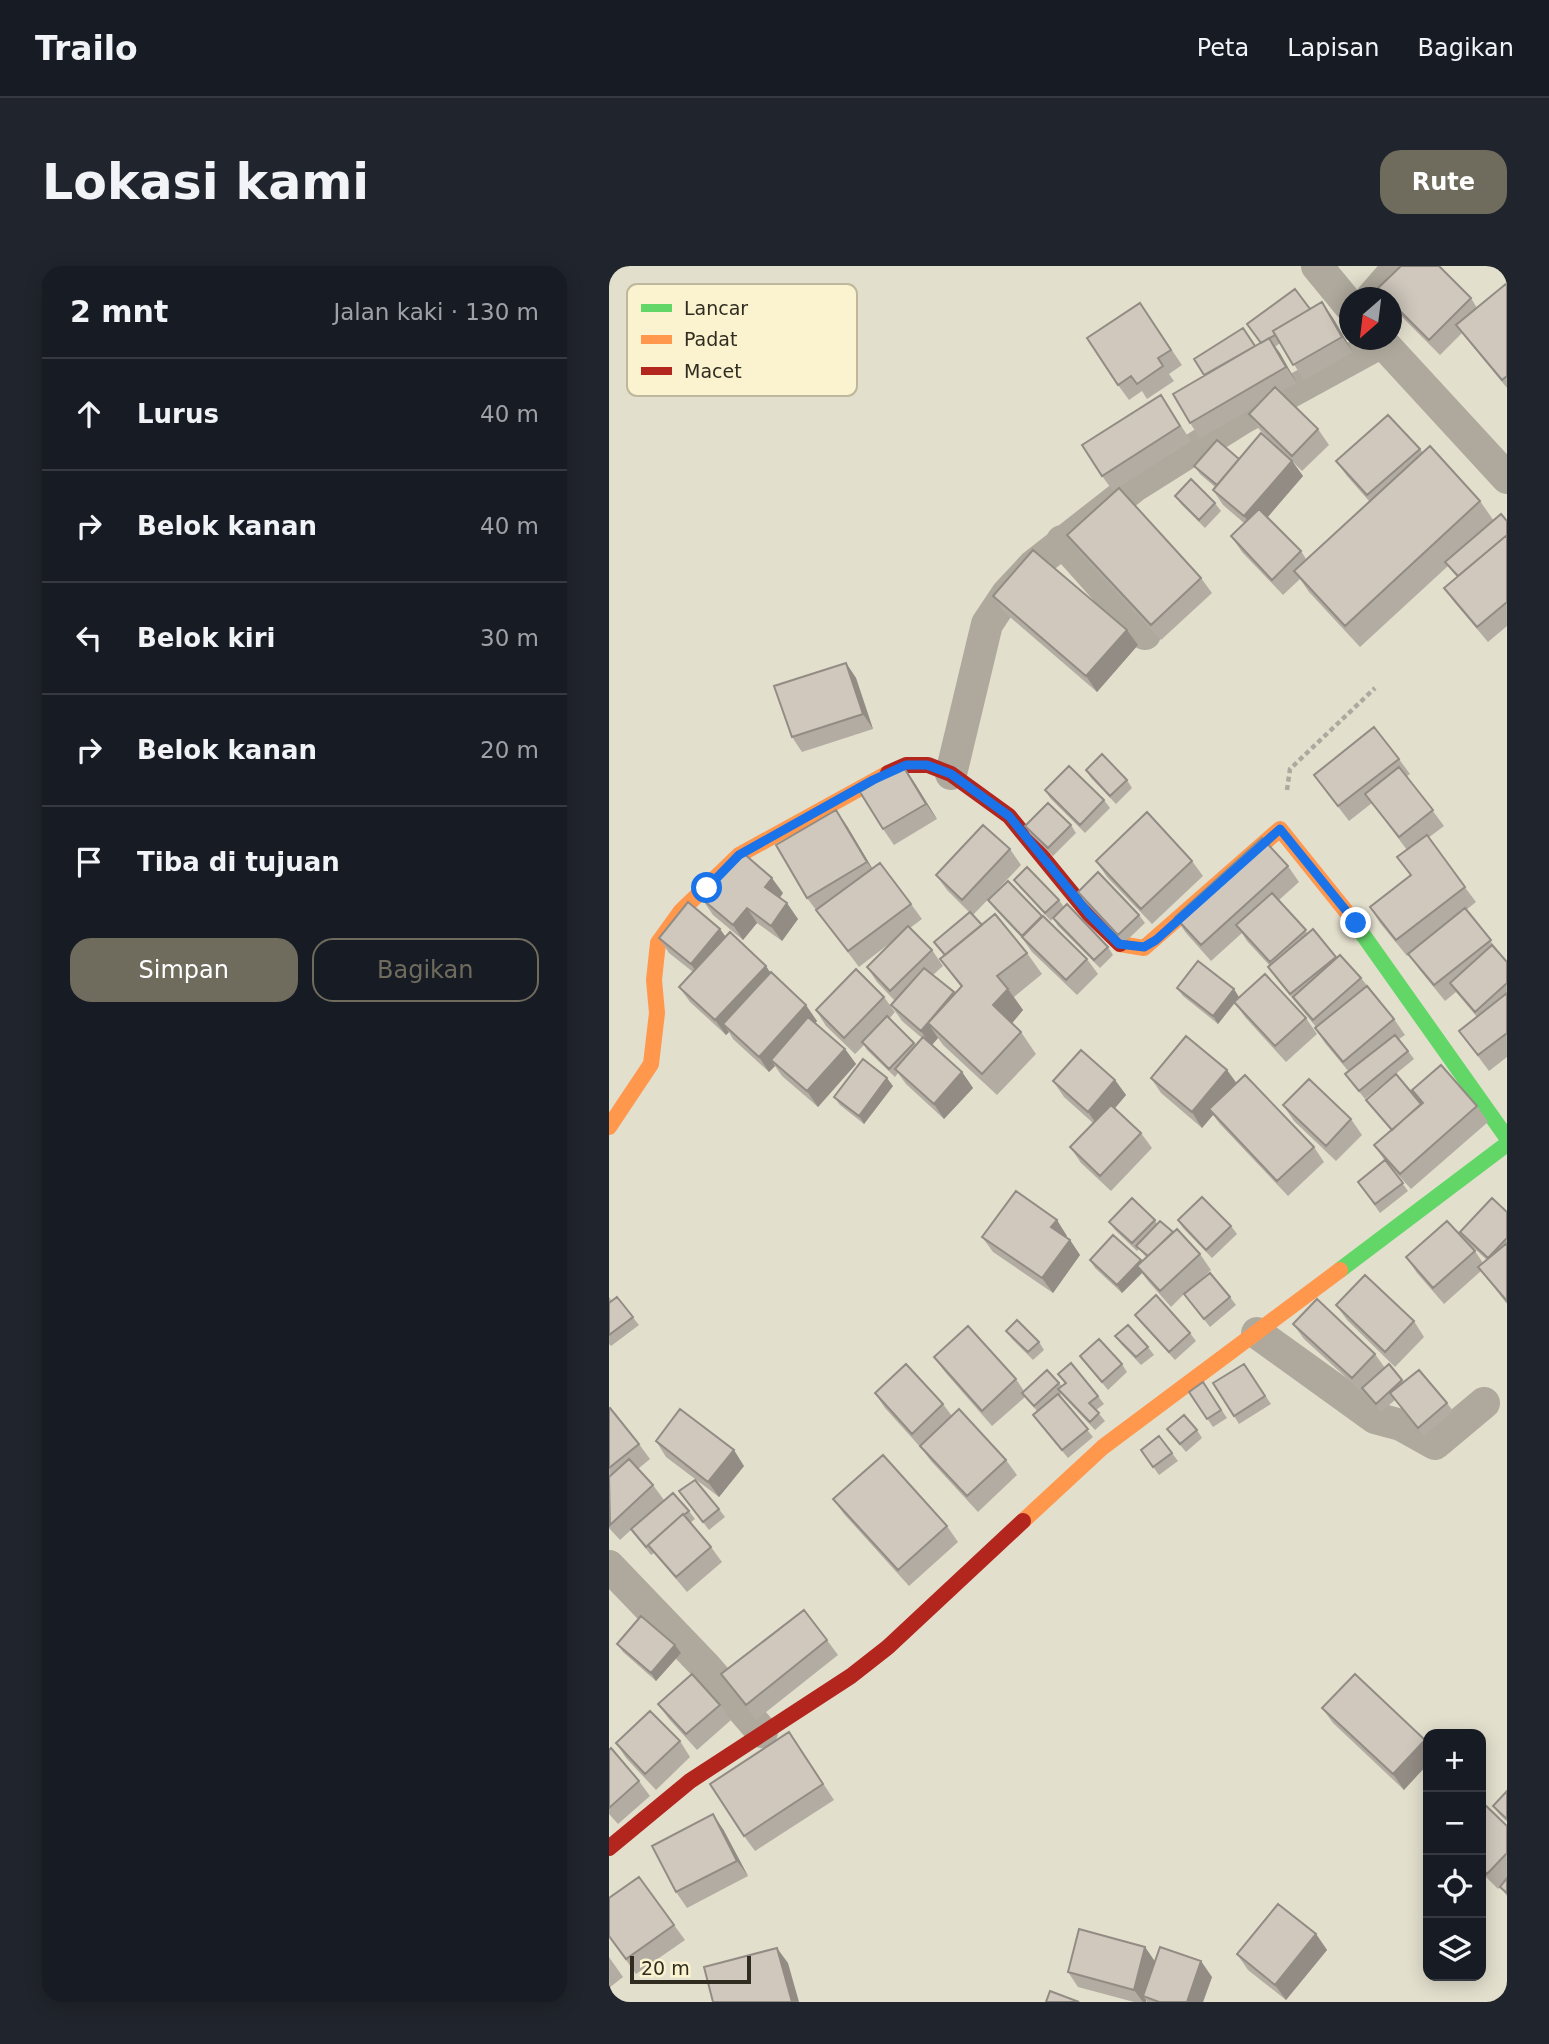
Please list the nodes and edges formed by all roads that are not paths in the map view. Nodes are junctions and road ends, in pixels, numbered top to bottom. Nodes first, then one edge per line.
1 (1317, 266) edge
2 (1399, 266) edge
3 (1381, 287) edge
4 (1339, 293) edge
5 (1365, 350) edge
6 (1389, 350) edge
7 (1507, 478) edge
8 (1062, 541) junction
9 (1145, 634) edge
10 (951, 774) junction
11 (609, 1127) edge
12 (1507, 1138) edge
13 (1507, 1144) edge
14 (1257, 1333) junction
15 (1484, 1403) dead end
16 (609, 1566) edge
17 (762, 1732) junction
18 (609, 1848) edge

1 - 4 street
2 - 3 street
5 - 8 street
6 - 7 street
8 - 9 street
8 - 10 street
10 - 11 street
10 - 12 street
13 - 14 street
14 - 15 street
14 - 17 street
16 - 17 street
17 - 18 street

